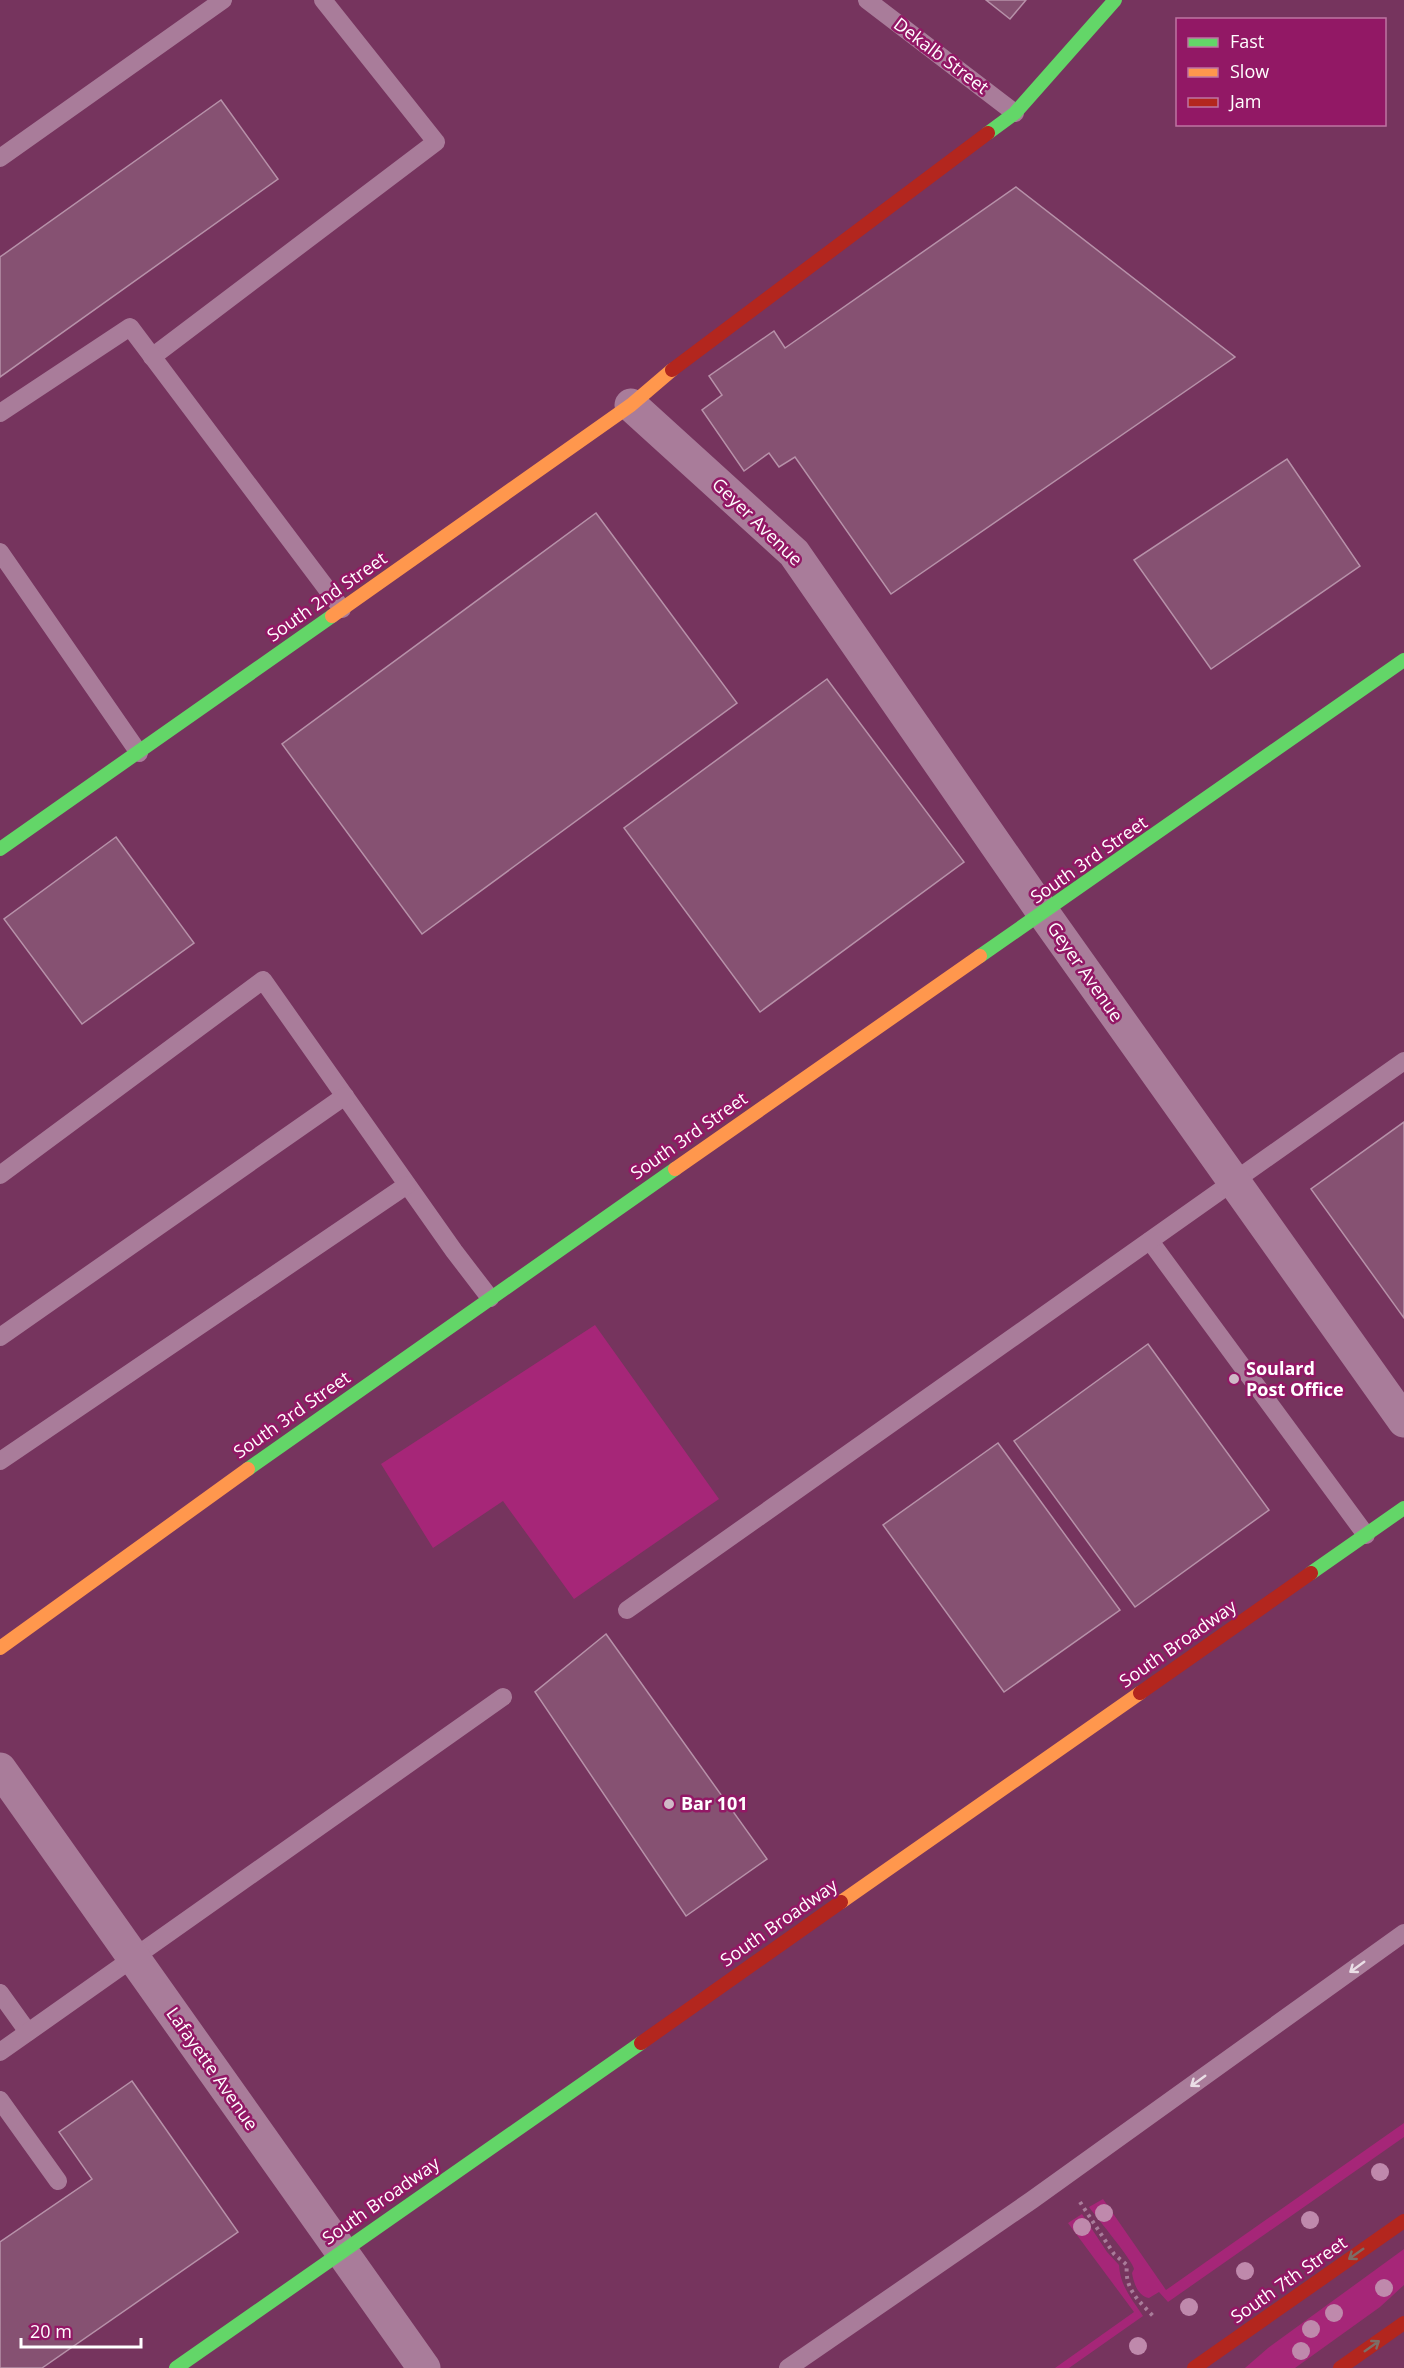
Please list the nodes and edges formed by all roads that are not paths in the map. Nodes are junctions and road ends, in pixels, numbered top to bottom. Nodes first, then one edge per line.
1 (223, 0) edge
2 (323, 0) edge
3 (867, 0) edge
4 (1115, 0) edge
5 (1015, 113) junction
6 (0, 158) edge
7 (152, 357) junction
8 (631, 405) junction
9 (0, 413) edge
10 (0, 552) edge
11 (342, 609) junction
12 (1404, 660) edge
13 (139, 753) junction
14 (0, 849) edge
15 (1044, 914) junction
16 (1404, 1061) edge
17 (345, 1096) junction
18 (0, 1175) edge
19 (1234, 1181) junction
20 (407, 1185) junction
21 (1150, 1241) junction
22 (490, 1298) junction
23 (0, 1337) edge
24 (1404, 1421) edge
25 (0, 1461) edge
26 (1404, 1508) edge
27 (1366, 1535) junction
28 (627, 1610) dead end
29 (0, 1648) edge
30 (503, 1697) dead end
31 (0, 1769) edge
32 (1404, 1933) edge
33 (133, 1957) junction
34 (0, 1993) edge
35 (28, 2032) junction
36 (0, 2052) edge
37 (0, 2100) edge
38 (58, 2181) dead end
39 (1404, 2221) edge
40 (340, 2251) junction
41 (1404, 2324) edge
42 (176, 2368) edge
43 (424, 2368) edge
44 (788, 2368) edge
45 (1194, 2368) edge
46 (1340, 2368) edge

1 - 6 lane
2 - 7 lane
3 - 5 lane, Dekalb Street
4 - 5 street, South 2nd Street
5 - 8 street, South 2nd Street
7 - 9 lane
7 - 11 lane
8 - 11 street, South 2nd Street
8 - 15 street, Geyer Avenue
10 - 13 lane
11 - 13 street, South 2nd Street
12 - 15 street, South 3rd Street
13 - 14 street, South 2nd Street
15 - 19 street, Geyer Avenue
15 - 22 street, South 3rd Street
16 - 19 lane
17 - 18 lane
17 - 20 lane
17 - 23 lane
19 - 21 lane
19 - 24 street, Geyer Avenue
20 - 22 lane
20 - 25 lane
21 - 27 lane
21 - 28 lane
22 - 29 street, South 3rd Street
26 - 27 street, South Broadway
27 - 40 street, South Broadway
30 - 33 lane
31 - 33 street, Lafayette Avenue
32 -> 44 lane
33 - 35 lane
33 - 40 street, Lafayette Avenue
34 - 35 lane
35 - 36 lane
37 - 38 lane
39 -> 45 street, South 7th Street
40 - 42 street, South Broadway
40 - 43 street, Lafayette Avenue
46 -> 41 street

